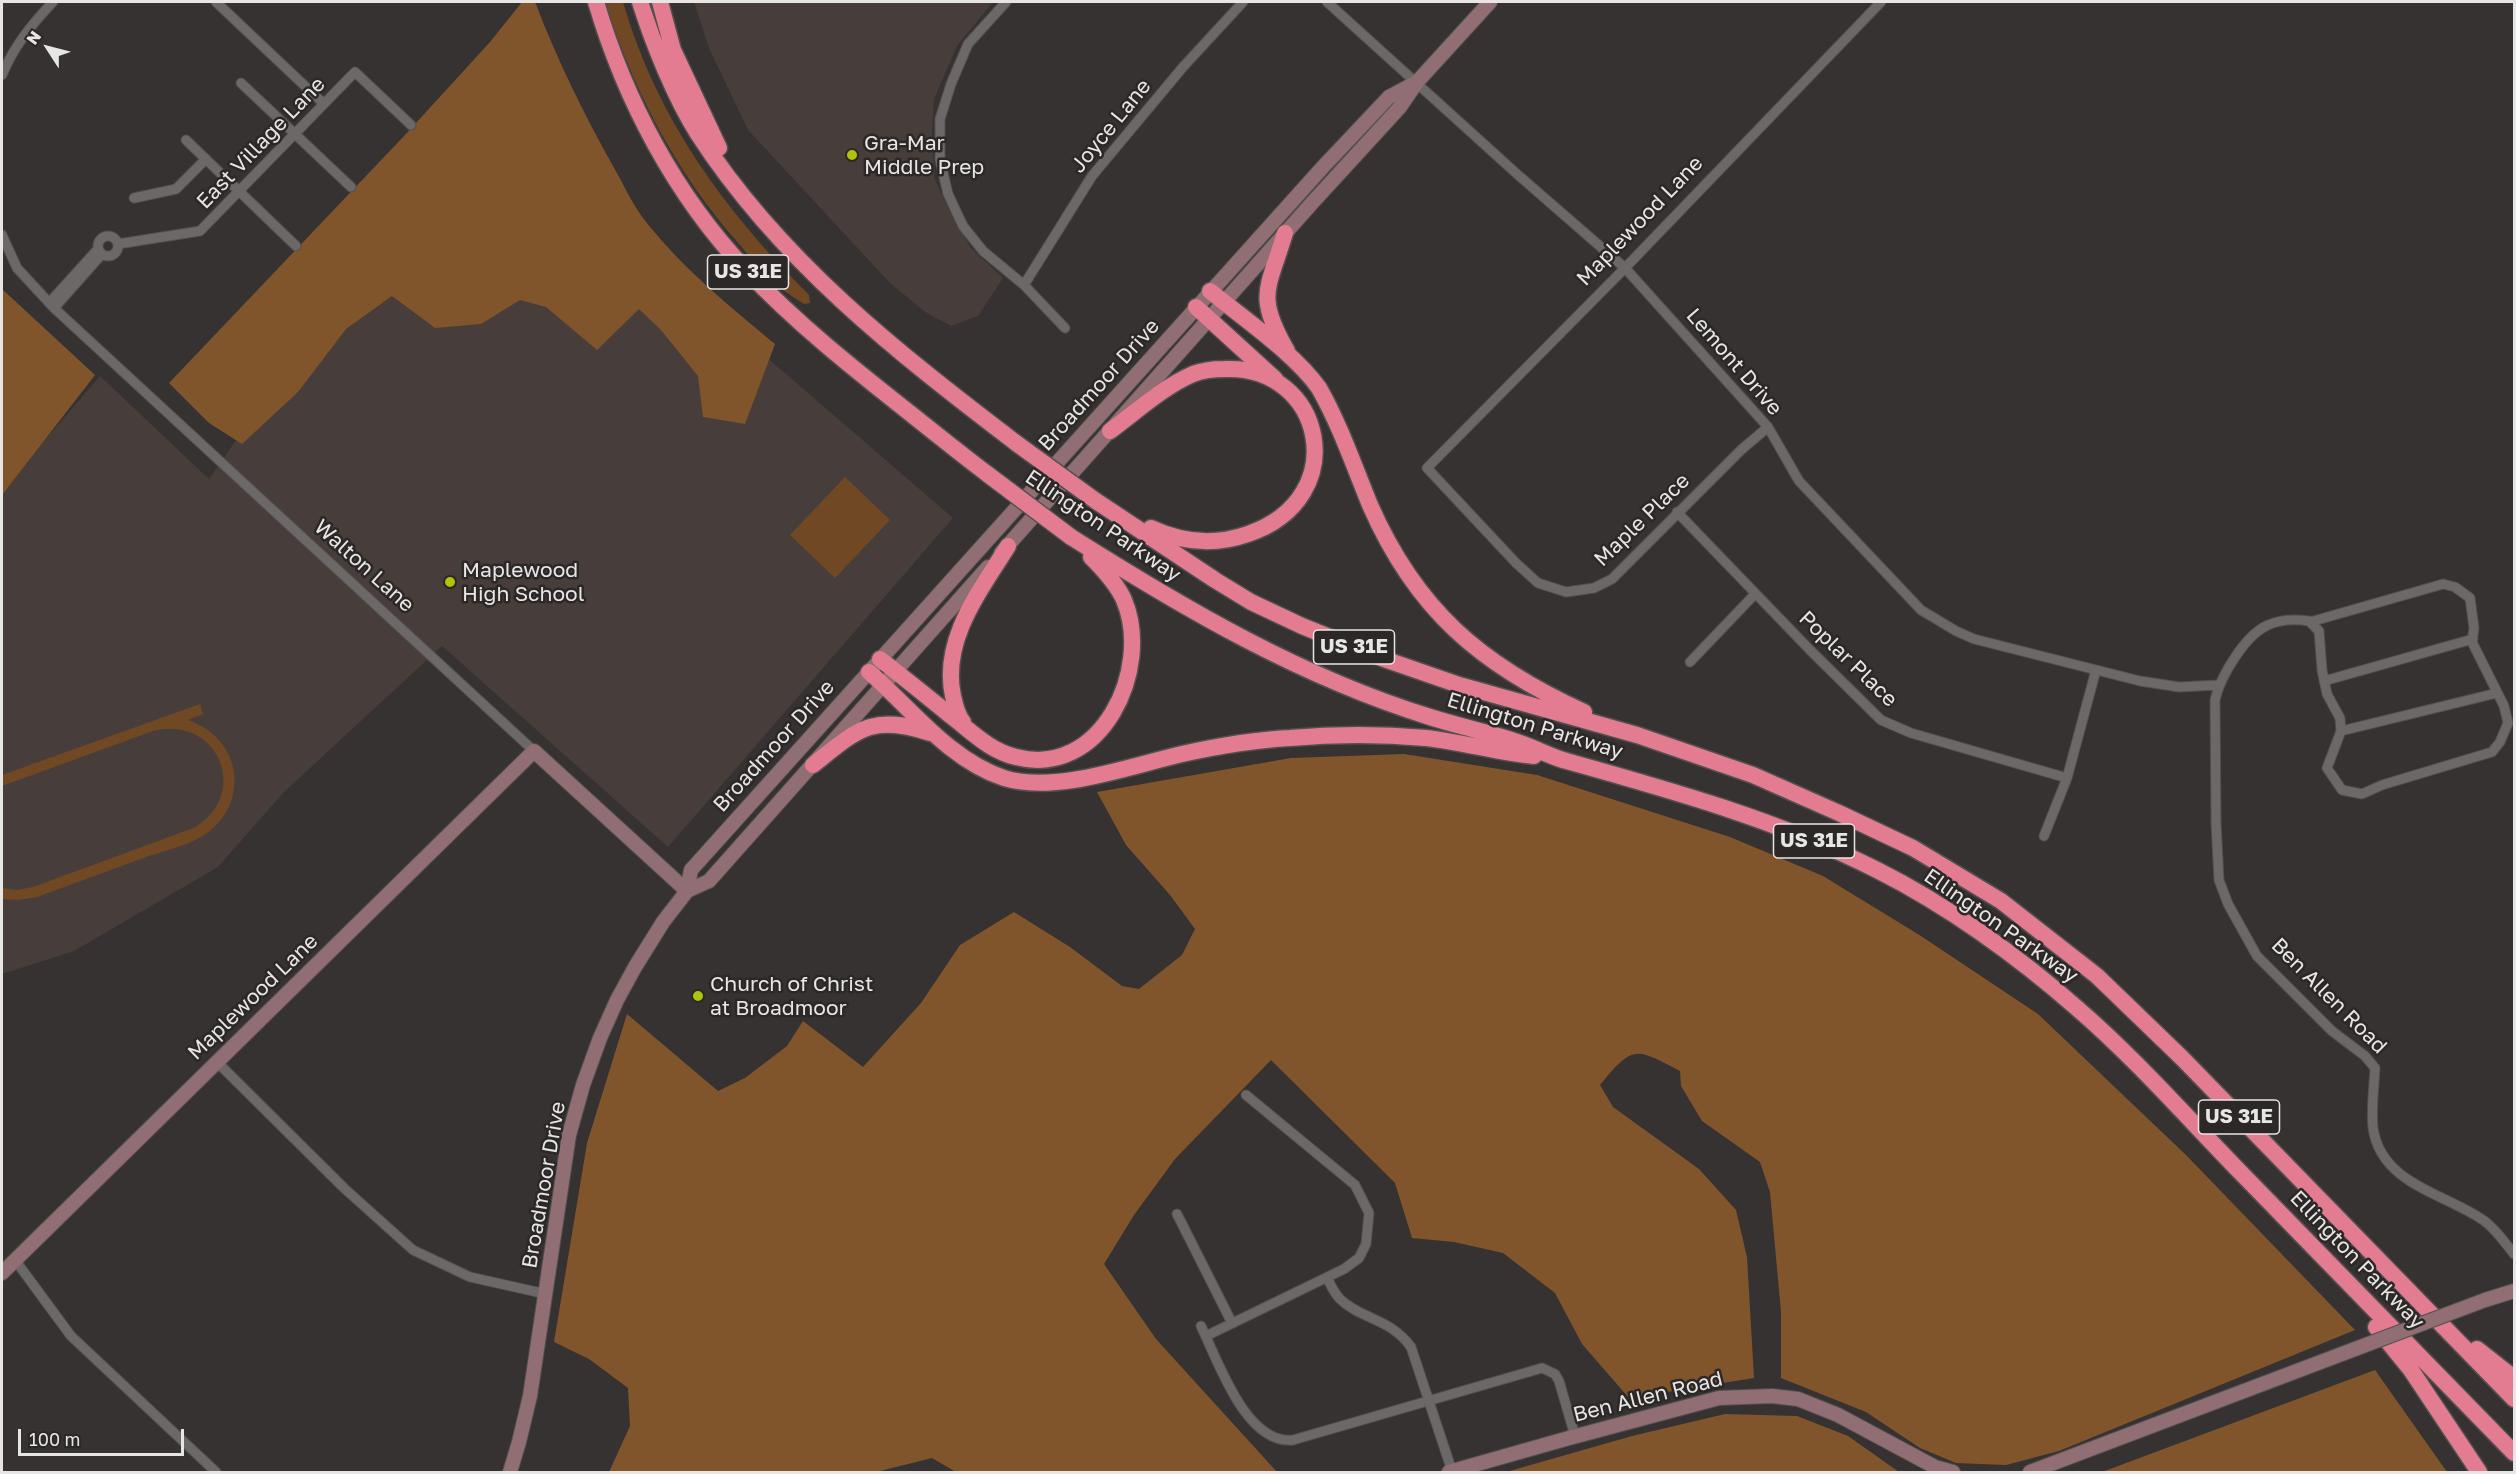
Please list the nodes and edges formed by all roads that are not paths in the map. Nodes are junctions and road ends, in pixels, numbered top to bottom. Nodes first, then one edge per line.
1 (53, 2) edge
2 (216, 2) edge
3 (596, 2) edge
4 (639, 2) edge
5 (660, 2) edge
6 (1006, 2) edge
7 (1243, 2) edge
8 (1327, 2) edge
9 (1490, 2) edge
10 (1881, 2) edge
11 (3, 70) edge
12 (1417, 82) junction
13 (241, 83) dead end
14 (324, 104) junction
15 (411, 125) dead end
16 (295, 135) junction
17 (186, 140) dead end
18 (206, 159) junction
19 (351, 187) dead end
20 (239, 192) junction
21 (134, 198) dead end
22 (760, 219) junction
23 (1285, 233) junction
24 (2, 235) edge
25 (118, 244) junction
26 (296, 246) dead end
27 (100, 252) junction
28 (2, 255) edge
29 (17, 268) junction
30 (1625, 268) junction
31 (1024, 285) junction
32 (1210, 291) junction
33 (1223, 303) junction
34 (52, 306) junction
35 (1196, 307) junction
36 (1210, 318) junction
37 (1065, 328) dead end
38 (1290, 357) junction
39 (1289, 392) junction
40 (1768, 427) junction
41 (1110, 431) junction
42 (1427, 468) joint
43 (1096, 501) junction
44 (1677, 512) junction
45 (1071, 537) junction
46 (1008, 546) junction
47 (1755, 594) junction
48 (2310, 622) junction
49 (2472, 639) junction
50 (1690, 662) dead end
51 (874, 666) junction
52 (2096, 670) junction
53 (895, 671) junction
54 (2324, 681) junction
55 (884, 685) junction
56 (2218, 685) junction
57 (2497, 693) junction
58 (969, 730) junction
59 (2341, 731) junction
60 (936, 735) junction
61 (1637, 735) junction
62 (534, 751) junction
63 (1556, 757) junction
64 (813, 765) junction
65 (2067, 778) junction
66 (2044, 836) dead end
67 (687, 891) junction
68 (217, 1062) junction
69 (1246, 1095) dead end
70 (1177, 1214) dead end
71 (2297, 1232) junction
72 (2514, 1254) edge
73 (15, 1260) junction
74 (2377, 1260) junction
75 (2, 1273) edge
76 (1327, 1278) junction
77 (2514, 1291) edge
78 (546, 1294) junction
79 (1232, 1323) junction
80 (1201, 1326) dead end
81 (1206, 1336) junction
82 (2514, 1377) edge
83 (2514, 1399) edge
84 (1429, 1400) junction
85 (1575, 1436) junction
86 (2514, 1453) edge
87 (1451, 1472) edge
88 (216, 1473) edge
89 (510, 1473) edge
90 (1953, 1473) edge
91 (2030, 1473) edge
92 (2479, 1473) edge

1 - 11 street
2 - 14 street
3 - 45 highway, Ellington Parkway / US 31E, bridge
4 - 22 highway, Ellington Parkway / US 31E
5 - 22 highway
6 - 31 street
7 - 31 street, Joyce Lane
8 - 12 street, Lemont Drive
9 - 12 main road, Broadmoor Drive
10 - 30 street, Maplewood Lane
12 - 23 main road, Broadmoor Drive
12 - 30 street, Lemont Drive
12 - 32 main road, Broadmoor Drive
13 - 16 street
14 - 15 street, East Village Lane
14 - 16 street, East Village Lane
16 - 19 street
16 - 20 street, East Village Lane
17 - 18 street
18 - 20 street
18 - 21 street
20 - 25 street, East Village Lane
20 - 26 street
22 - 43 highway, Ellington Parkway / US 31E, bridge
23 - 33 main road, Broadmoor Drive
23 - 38 highway
24 - 29 street, Walton Lane
25 - 27 street, East Village Lane
25 - 27 street, East Village Lane
27 - 34 street, East Village Lane
28 - 29 street, Walton Lane
29 - 34 street, Walton Lane
30 - 40 street, Lemont Drive
30 - 42 street, Maplewood Lane
31 - 37 street
32 - 33 highway
32 - 35 main road, Broadmoor Drive
33 - 36 main road, Broadmoor Drive
33 - 38 highway
34 - 62 street, Walton Lane
35 - 36 highway
35 - 51 main road, Broadmoor Drive
36 - 39 highway
36 - 41 main road, Broadmoor Drive
38 - 61 highway
39 - 41 highway
39 - 43 highway
40 - 44 street, Maple Place
40 - 52 street, Lemont Drive
41 - 46 main road, Broadmoor Drive
42 - 44 street, Maple Place
43 - 61 highway, Ellington Parkway / US 31E
44 - 47 street, Poplar Place
45 - 58 highway
45 - 63 highway, Ellington Parkway / US 31E
46 - 53 main road, Broadmoor Drive
46 - 58 highway
47 - 50 street
47 - 65 street, Poplar Place
48 - 49 street, Ben Allen Road
48 - 54 street
48 - 56 street, Ben Allen Road
49 - 54 street
49 - 57 street
51 - 53 highway
51 - 55 highway
51 - 67 main road, Broadmoor Drive
52 - 56 street, Lemont Drive
52 - 65 street
53 - 55 main road, Broadmoor Drive
53 - 58 highway
54 - 59 street
55 - 60 highway
55 - 64 main road, Broadmoor Drive
56 - 72 street, Ben Allen Road
57 - 59 street
57 - 59 street
60 - 63 highway
60 - 64 highway
61 - 74 highway, Ellington Parkway / US 31E
62 - 67 main road, Walton Lane
62 - 68 main road, Maplewood Lane
63 - 71 highway, Ellington Parkway / US 31E
64 - 67 main road, Broadmoor Drive
65 - 66 street
67 - 78 main road, Broadmoor Drive
68 - 73 main road, Maplewood Lane
68 - 78 street
69 - 76 street
70 - 79 street
71 - 86 highway, Ellington Parkway / US 31E
71 - 92 highway
73 - 75 main road, Maplewood Lane
73 - 88 street
74 - 82 highway
74 - 83 highway, Ellington Parkway / US 31E
76 - 79 street
76 - 84 street
77 - 91 main road, bridge
78 - 89 main road, Broadmoor Drive
79 - 81 street
80 - 81 street
81 - 84 street
84 - 85 street
84 - 87 street
85 - 87 main road, Ben Allen Road
85 - 90 main road, Ben Allen Road

